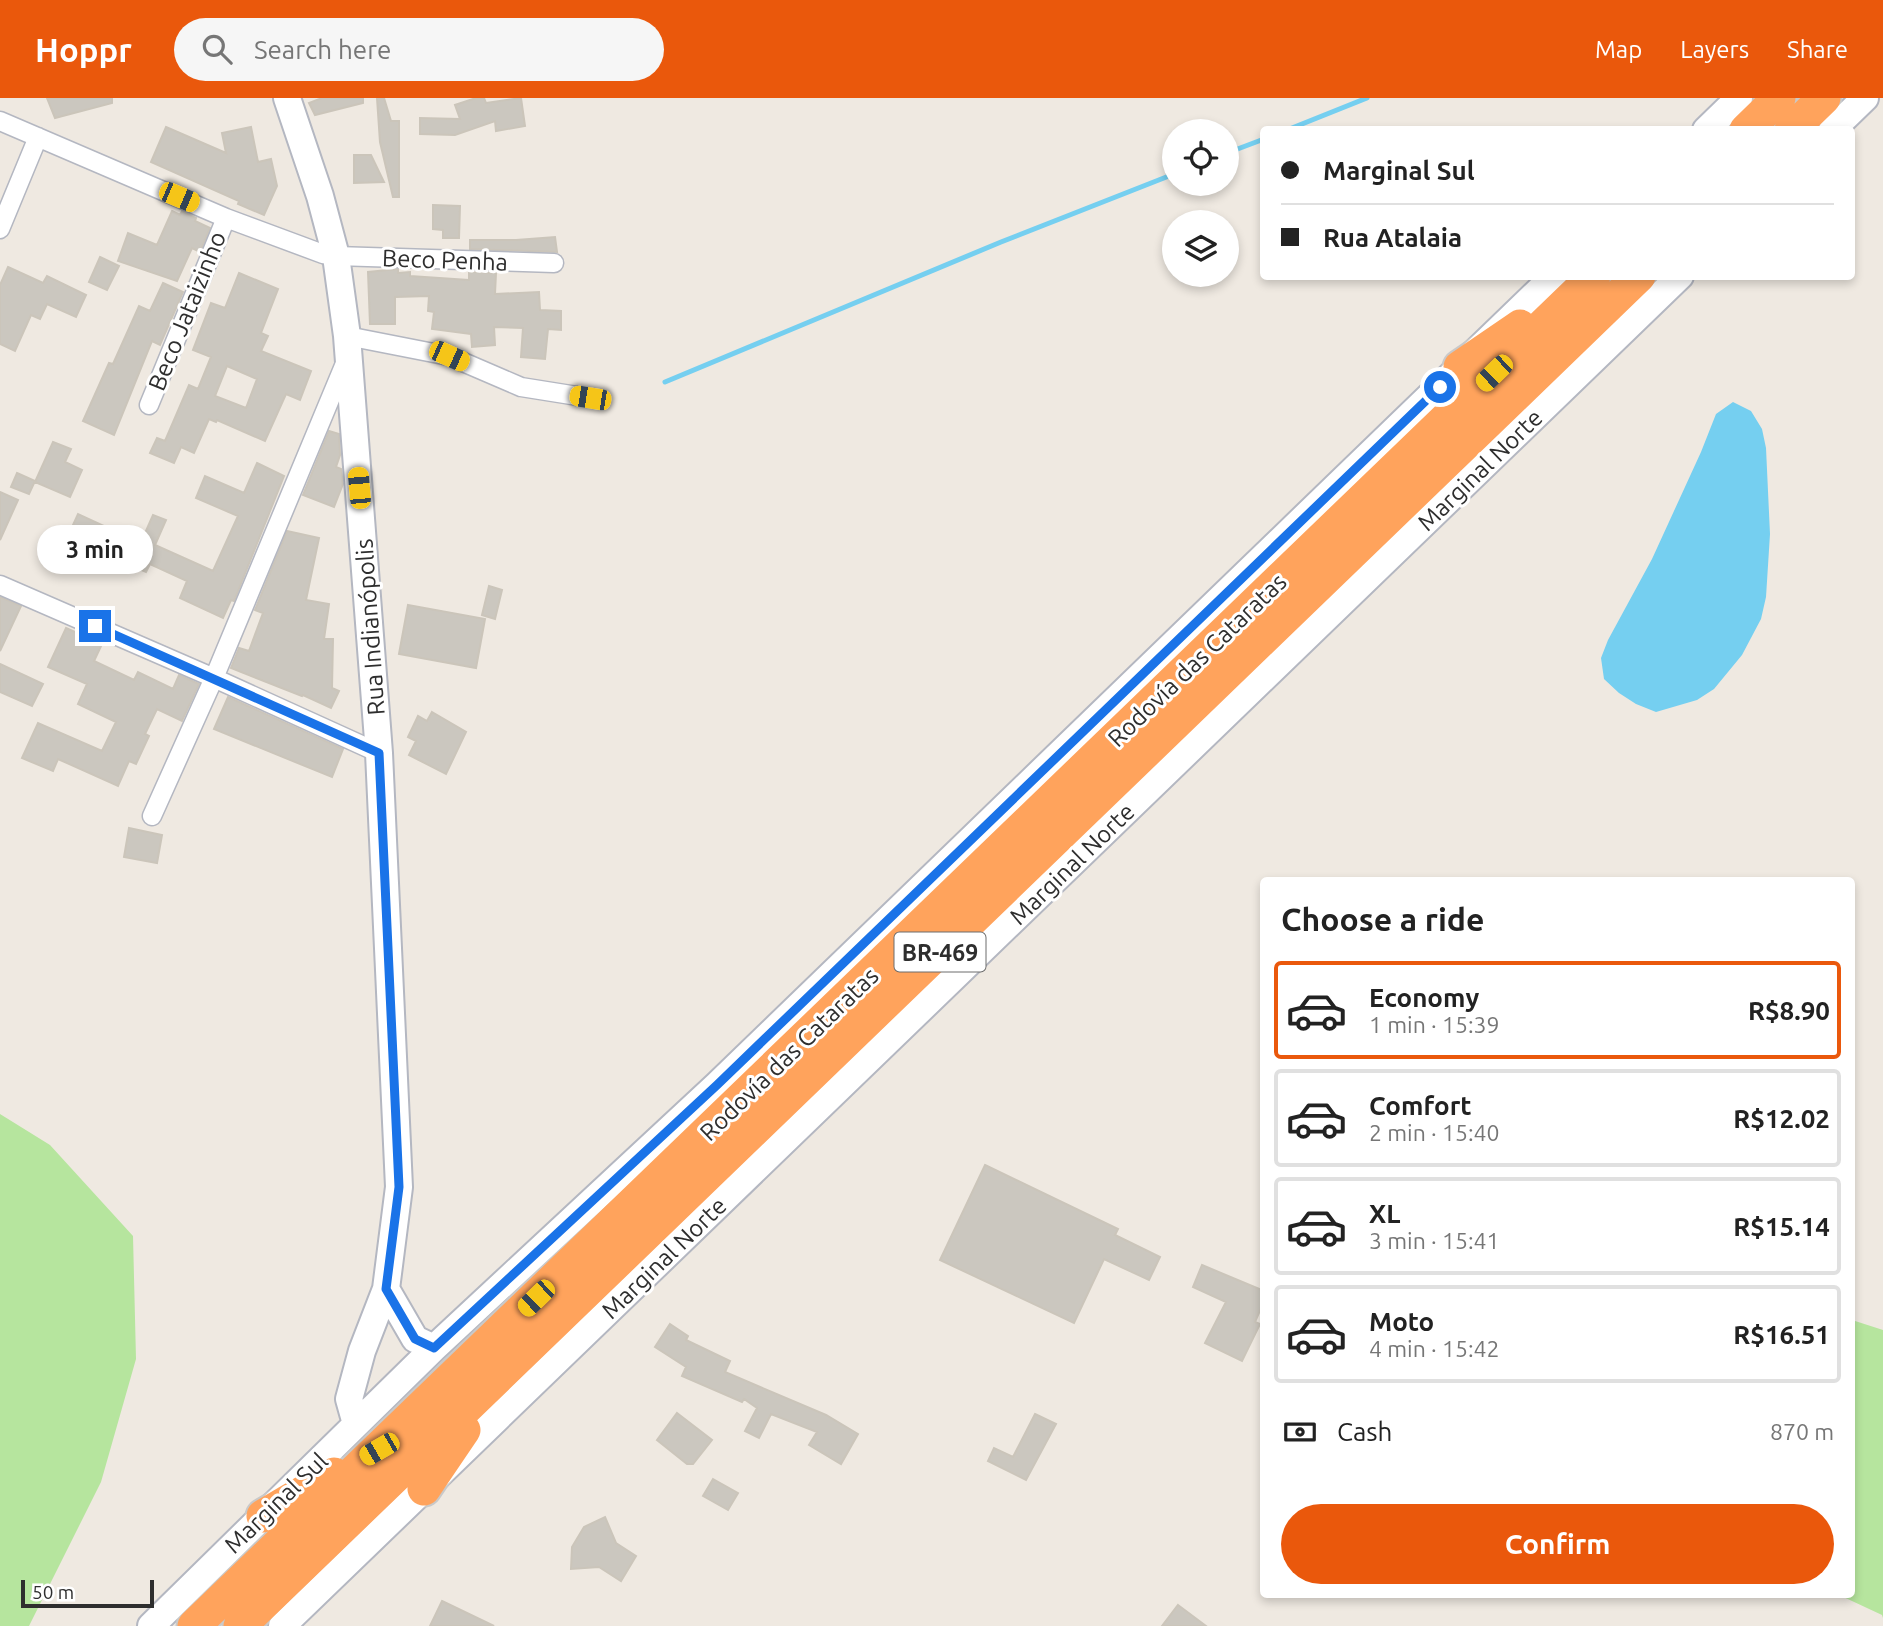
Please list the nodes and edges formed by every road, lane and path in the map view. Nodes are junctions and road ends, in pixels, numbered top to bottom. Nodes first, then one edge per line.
1 (287, 98) edge
2 (1738, 98) edge
3 (1779, 98) edge
4 (1824, 98) edge
5 (1865, 98) edge
6 (0, 121) edge
7 (1710, 126) edge
8 (1750, 126) edge
9 (1795, 126) edge
10 (1836, 126) edge
11 (38, 137) junction
12 (226, 218) junction
13 (0, 229) edge
14 (336, 256) junction
15 (554, 263) dead end
16 (1550, 280) edge
17 (1586, 280) edge
18 (1588, 280) edge
19 (1635, 280) edge
20 (1676, 280) edge
21 (348, 346) junction
22 (1460, 367) junction
23 (590, 398) dead end
24 (149, 405) dead end
25 (0, 585) edge
26 (214, 678) junction
27 (379, 753) junction
28 (152, 816) dead end
29 (386, 1289) junction
30 (434, 1348) junction
31 (498, 1378) junction
32 (356, 1424) junction
33 (379, 1449) junction
34 (425, 1489) junction
35 (263, 1516) junction
36 (151, 1626) edge
37 (194, 1626) edge
38 (240, 1626) edge
39 (282, 1626) edge

1 - 14 street, Rua Indianópolis
2 - 7 street
3 - 8 highway
4 - 9 highway
5 - 10 street
6 - 11 street, Beco Penha
11 - 12 street, Beco Penha
11 - 13 street
12 - 14 street, Beco Penha
12 - 24 street, Beco Jataizinho
14 - 15 street, Beco Penha
14 - 21 street, Rua Indianópolis
16 - 22 street, Marginal Sul / BR-469
17 - 22 highway
18 - 33 highway, Rodovía das Cataratas / BR-469
19 - 31 highway, Rodovía das Cataratas / BR-469
20 - 34 street, Marginal Norte
21 - 23 street
21 - 26 street
21 - 27 street, Rua Indianópolis
22 - 30 street, Marginal Sul / BR-469
25 - 26 street
26 - 27 street
26 - 28 street
27 - 29 street, Rua Indianópolis
29 - 30 street
29 - 32 street, Rua Indianópolis
30 - 32 street, Marginal Sul / BR-469
31 - 34 highway
31 - 38 highway, Rodovía das Cataratas / BR-469
32 - 35 street, Marginal Sul / BR-469
33 - 35 highway
33 - 37 highway, Rodovía das Cataratas / BR-469
34 - 39 street, Marginal Norte
35 - 36 street, Marginal Sul / BR-469

